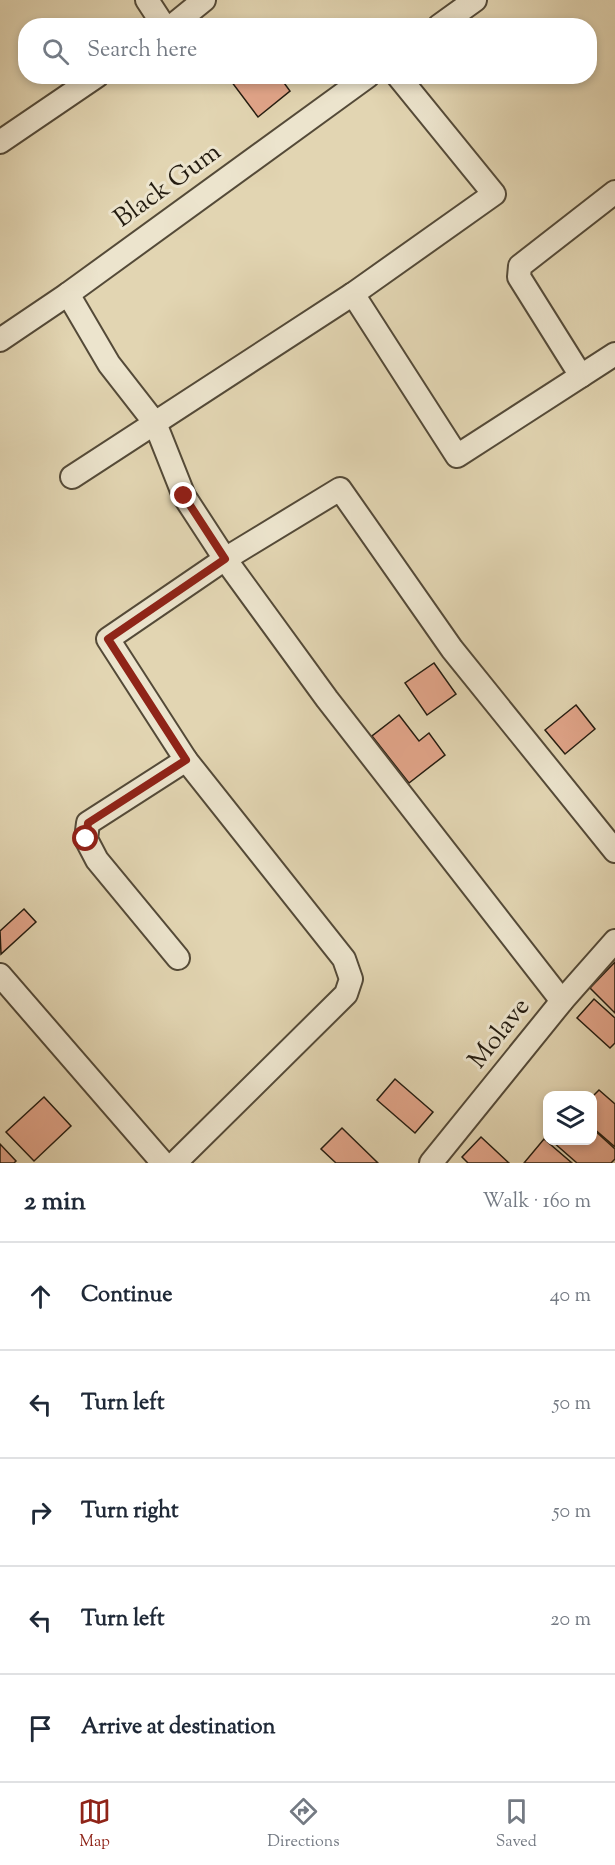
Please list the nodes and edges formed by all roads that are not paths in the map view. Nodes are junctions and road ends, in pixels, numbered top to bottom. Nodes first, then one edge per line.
1 (147, 0) edge
2 (204, 0) edge
3 (475, 0) edge
4 (159, 18) edge
5 (182, 18) edge
6 (450, 18) edge
7 (85, 84) edge
8 (357, 84) edge
9 (405, 84) edge
10 (0, 142) edge
11 (615, 192) edge
12 (68, 294) junction
13 (353, 294) junction
14 (0, 340) edge
15 (615, 354) edge
16 (581, 376) junction
17 (155, 423) junction
18 (72, 477) dead end
19 (225, 559) junction
20 (186, 760) junction
21 (615, 851) edge
22 (615, 941) edge
23 (178, 958) dead end
24 (0, 975) edge
25 (562, 1001) junction
26 (163, 1163) edge
27 (175, 1163) edge
28 (431, 1163) edge

1 - 4 street
2 - 5 street
3 - 6 street
7 - 10 street
8 - 12 street, Black Gum
9 - 13 street
11 - 16 street
12 - 14 street, Black Gum
12 - 17 street
13 - 16 street
13 - 17 street
15 - 16 street
17 - 18 street
17 - 19 street
19 - 20 street
19 - 21 street
19 - 25 street
20 - 23 street
20 - 27 street
22 - 25 street, Molave
24 - 26 street
25 - 28 street, Molave

